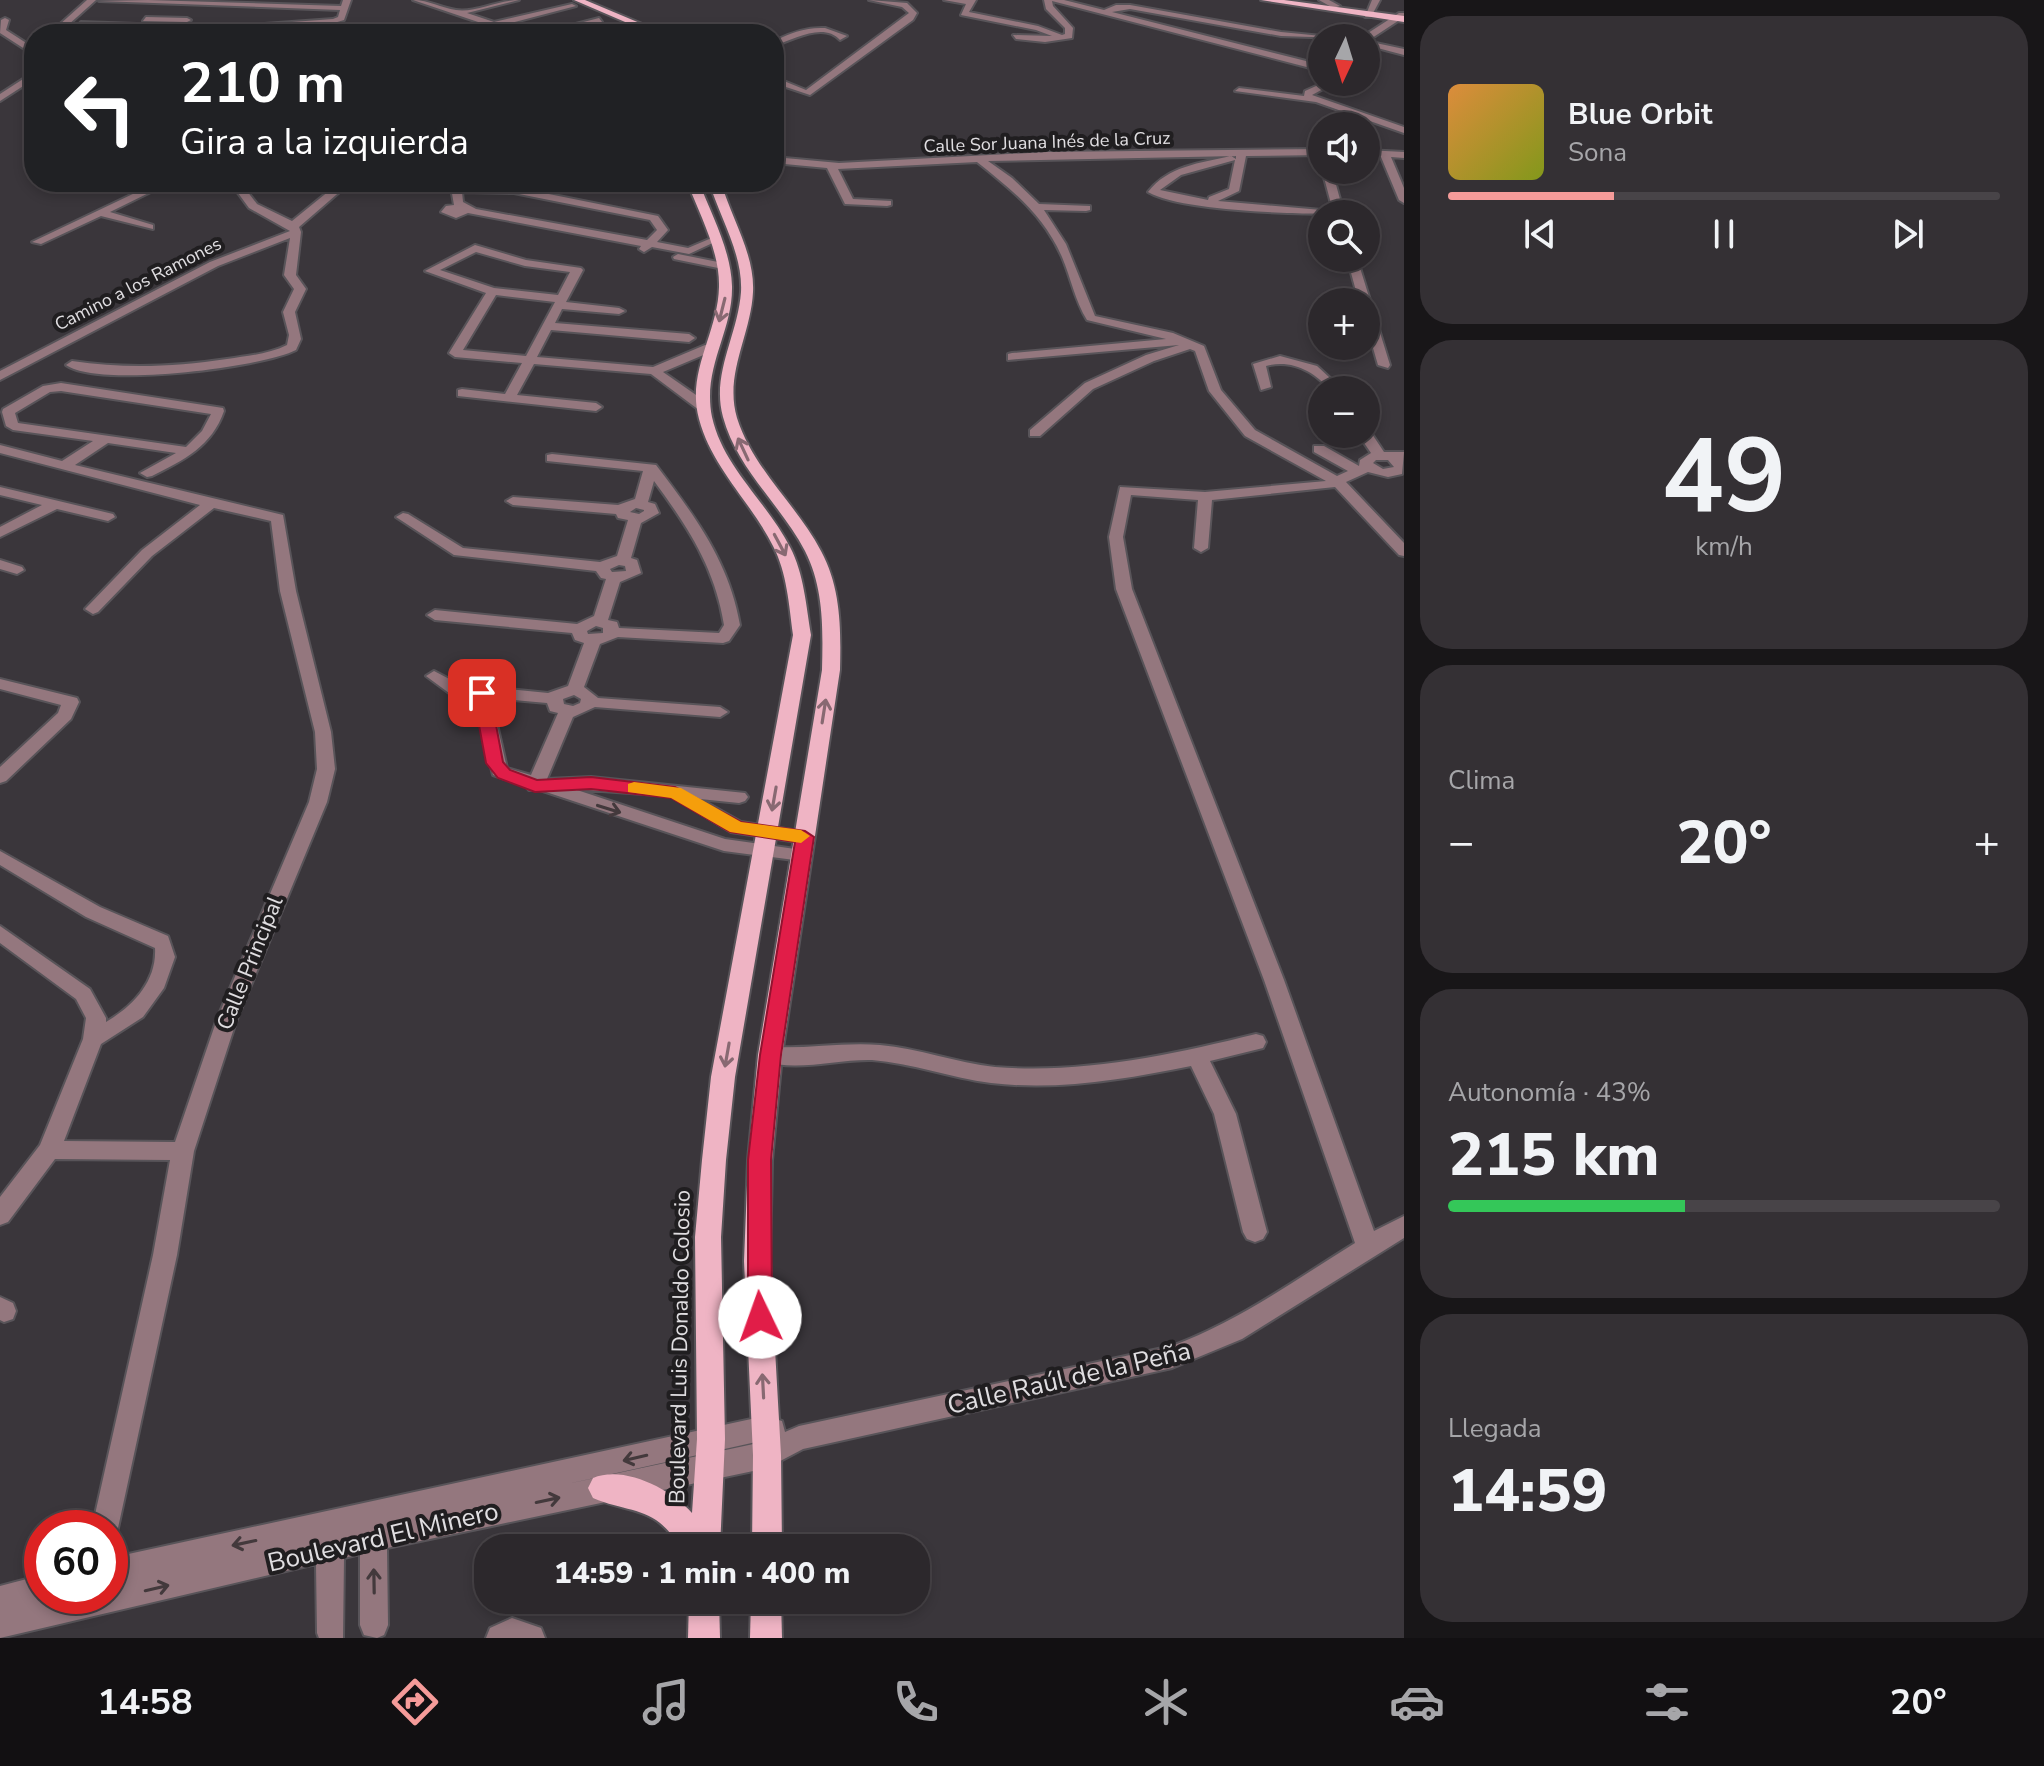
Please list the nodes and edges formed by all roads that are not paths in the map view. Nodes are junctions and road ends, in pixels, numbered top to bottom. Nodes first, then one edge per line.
1 (92, 0) edge
2 (515, 0) edge
3 (560, 0) edge
4 (873, 0) edge
5 (948, 0) edge
6 (1048, 0) edge
7 (1055, 0) edge
8 (1265, 0) edge
9 (1290, 0) edge
10 (1323, 0) edge
11 (1376, 0) edge
12 (103, 1) edge
13 (167, 1) edge
14 (425, 1) edge
15 (971, 1) edge
16 (575, 3) edge
17 (906, 3) edge
18 (346, 4) edge
19 (1336, 6) junction
20 (458, 13) junction
21 (1369, 13) junction
22 (1102, 14) junction
23 (145, 16) junction
24 (1402, 17) edge
25 (5, 20) dead end
26 (599, 20) junction
27 (64, 24) edge
28 (139, 24) edge
29 (284, 24) joint
30 (494, 24) joint
31 (582, 24) edge
32 (609, 24) edge
33 (633, 24) edge
34 (1380, 30) edge
35 (1308, 34) edge
36 (1016, 37) dead end
37 (840, 38) dead end
38 (1063, 38) junction
39 (784, 40) edge
40 (24, 45) edge
41 (1380, 47) edge
42 (1404, 52) edge
43 (1308, 65) edge
44 (24, 82) edge
45 (784, 84) edge
46 (1239, 91) dead end
47 (1310, 96) edge
48 (0, 98) edge
49 (1313, 100) junction
50 (1404, 130) edge
51 (1253, 152) junction
52 (1308, 152) edge
53 (1380, 154) edge
54 (1385, 154) junction
55 (1404, 155) edge
56 (1241, 156) junction
57 (784, 161) edge
58 (981, 161) junction
59 (831, 165) junction
60 (145, 192) edge
61 (242, 192) edge
62 (335, 192) edge
63 (456, 192) edge
64 (524, 192) edge
65 (697, 192) edge
66 (718, 192) edge
67 (1404, 200) edge
68 (1198, 202) junction
69 (887, 203) dead end
70 (1036, 207) junction
71 (1086, 208) dead end
72 (1308, 212) edge
73 (102, 213) junction
74 (149, 227) dead end
75 (295, 229) junction
76 (714, 240) junction
77 (37, 242) dead end
78 (646, 247) junction
79 (685, 254) junction
80 (723, 266) junction
81 (493, 291) junction
82 (560, 302) junction
83 (619, 311) dead end
84 (548, 326) junction
85 (689, 338) dead end
86 (1190, 342) junction
87 (709, 348) junction
88 (1380, 351) edge
89 (1012, 357) dead end
90 (530, 360) junction
91 (72, 365) dead end
92 (1384, 365) dead end
93 (654, 371) junction
94 (0, 376) edge
95 (1324, 376) edge
96 (1265, 387) dead end
97 (462, 393) dead end
98 (510, 397) junction
99 (596, 407) dead end
100 (704, 407) junction
101 (1035, 433) dead end
102 (89, 437) junction
103 (104, 440) junction
104 (0, 449) edge
105 (1319, 449) dead end
106 (189, 451) junction
107 (1392, 456) edge
108 (552, 458) dead end
109 (59, 464) junction
110 (651, 468) junction
111 (1363, 469) junction
112 (147, 473) dead end
113 (1339, 483) junction
114 (2, 493) edge
115 (1205, 496) junction
116 (513, 501) dead end
117 (213, 502) junction
118 (641, 503) junction
119 (56, 504) junction
120 (622, 510) junction
121 (108, 517) dead end
122 (403, 517) dead end
123 (635, 520) junction
124 (0, 533) edge
125 (1201, 548) dead end
126 (1404, 552) edge
127 (0, 564) edge
128 (17, 570) dead end
129 (608, 573) junction
130 (93, 609) dead end
131 (435, 615) dead end
132 (600, 621) junction
133 (579, 629) junction
134 (614, 632) junction
135 (593, 641) junction
136 (434, 676) dead end
137 (0, 684) edge
138 (575, 689) junction
139 (482, 693) junction
140 (590, 702) junction
141 (560, 705) junction
142 (720, 712) dead end
143 (1, 774) edge
144 (535, 786) junction
145 (675, 792) junction
146 (739, 797) dead end
147 (766, 842) junction
148 (803, 846) junction
149 (0, 857) edge
150 (0, 933) edge
151 (93, 1039) junction
152 (1256, 1042) dead end
153 (770, 1055) junction
154 (1197, 1057) junction
155 (49, 1150) junction
156 (183, 1151) junction
157 (0, 1215) edge
158 (1404, 1226) edge
159 (1255, 1232) dead end
160 (1367, 1245) junction
161 (766, 1442) junction
162 (710, 1452) junction
163 (603, 1488) junction
164 (109, 1510) edge
165 (689, 1534) edge
166 (706, 1534) edge
167 (767, 1534) edge
168 (373, 1537) junction
169 (330, 1548) junction
170 (128, 1568) edge
171 (128, 1592) edge
172 (24, 1594) edge
173 (0, 1600) edge
174 (44, 1614) edge
175 (704, 1614) edge
176 (766, 1614) edge
177 (374, 1625) dead end
178 (0, 1626) edge
179 (331, 1633) dead end
180 (500, 1638) edge
181 (531, 1638) edge
182 (704, 1638) edge
183 (766, 1638) edge

1 - 27 street
2 - 20 street
3 - 16 main road
4 - 17 street
5 - 15 street
6 - 38 street
7 - 22 street
8 - 21 main road
9 - 19 main road
10 - 19 street
11 - 21 street
12 - 13 street
13 - 18 street
13 - 23 street
14 - 20 street
15 - 38 street
16 - 26 main road
16 - 30 street
16 - 33 main road
17 - 45 street
18 - 29 street
19 - 21 main road
20 - 30 street
21 - 24 main road
22 - 35 street
22 - 43 street
23 - 28 street
23 - 29 street
24 - 34 street
25 - 40 street
26 - 31 street
26 - 32 main road
36 - 38 street
37 - 39 street
41 - 42 street
44 - 48 street
46 - 49 street
47 - 49 street
49 - 50 street
51 - 52 street, Calle Sor Juana Inés de la Cruz
51 - 56 street
51 - 58 street, Calle Sor Juana Inés de la Cruz
53 - 54 street
54 - 55 street
54 - 67 street
56 - 68 street
56 - 68 street
57 - 59 street, Calle Sor Juana Inés de la Cruz
58 - 59 street, Calle Sor Juana Inés de la Cruz
58 - 70 street
59 - 69 street
60 - 73 street
61 - 75 street
62 - 75 street, Camino a los Ramones
63 - 78 street
64 - 78 street
65 - 76 main road, Boulevard Luis Donaldo Colosio
148 -> 66 main road
68 - 72 street
70 - 71 street
70 - 86 street
73 - 74 street
73 - 77 street
75 - 91 street
75 - 94 street, Camino a los Ramones
76 - 79 street
76 - 80 main road, Boulevard Luis Donaldo Colosio
78 - 79 street
79 - 80 street
80 -> 87 main road, Boulevard Luis Donaldo Colosio
81 - 82 street
81 - 82 street
81 - 90 street
82 - 83 street
82 - 84 street
84 - 85 street
84 - 90 street
86 - 89 street
86 - 101 street
86 - 113 street
87 - 93 street
87 - 100 main road, Boulevard Luis Donaldo Colosio
88 - 92 street
90 - 93 street
90 - 98 street
93 - 100 street
95 - 96 street
97 - 98 street
98 - 99 street
100 -> 147 main road, Boulevard Luis Donaldo Colosio
102 - 103 street
102 - 106 street
102 - 109 street
103 - 106 street
103 - 109 street
104 - 109 street, Calle Principal
105 - 111 street
106 - 112 street
107 - 111 street
107 - 111 street
108 - 110 street
109 - 117 street, Calle Principal
110 - 118 street
110 - 134 street
111 - 113 street
113 - 115 street
113 - 126 street
114 - 119 street
115 - 125 street
115 - 160 street
116 - 120 street
117 - 130 street
117 - 156 street, Calle Principal
118 - 120 street
118 - 123 street
119 - 121 street
119 - 124 street
120 - 123 street
122 - 129 street
123 - 129 street
127 - 128 street
129 - 132 street
131 - 133 street
132 - 133 street
132 - 134 street
133 - 135 street
134 - 135 street
135 - 138 street
136 - 139 street
137 - 143 street
138 - 140 street
138 - 141 street
139 - 141 street
139 - 144 street
140 - 141 street
140 - 142 street
141 - 144 street
144 - 145 street
144 -> 147 street
145 - 146 street
145 - 147 street
147 - 148 street
147 -> 162 main road, Boulevard Luis Donaldo Colosio
148 - 153 main road
149 - 151 street
150 - 151 street
151 - 155 street
152 - 154 street
153 - 154 street
161 -> 153 main road
154 - 159 street
155 - 156 street
155 - 157 street
156 - 164 street, Calle Principal
158 - 160 street, Calle Raúl de la Peña
160 - 161 street, Calle Raúl de la Peña
161 - 162 street, Boulevard El Minero
161 - 167 main road
162 - 163 street, Boulevard El Minero
162 - 166 main road, Boulevard Luis Donaldo Colosio
162 -> 170 street, Boulevard El Minero
163 - 165 main road
168 -> 163 street, Boulevard El Minero
168 - 169 street, Boulevard El Minero
177 -> 168 street
171 -> 169 street, Boulevard El Minero
169 - 179 street
172 - 173 street
174 - 178 street, Boulevard El Minero
175 - 182 main road
176 - 183 main road
180 - 181 street

